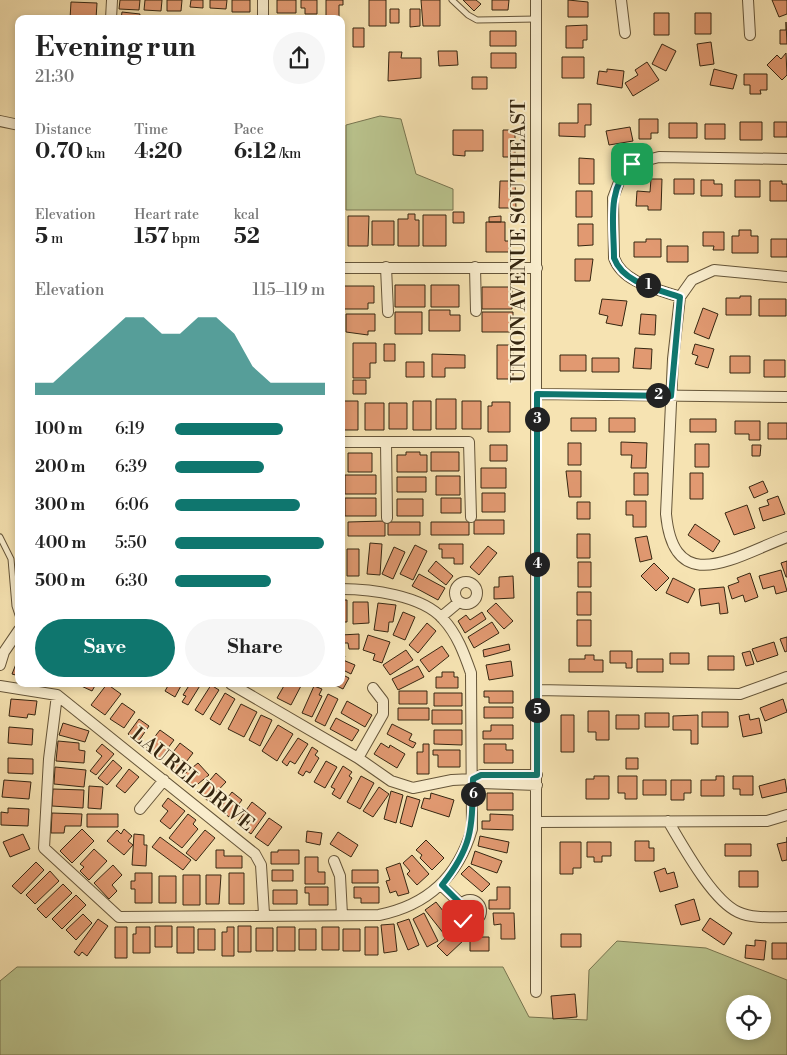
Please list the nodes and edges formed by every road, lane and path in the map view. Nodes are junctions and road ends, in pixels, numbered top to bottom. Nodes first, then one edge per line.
1 (112, 0) edge
2 (263, 0) edge
3 (452, 0) edge
4 (536, 0) edge
5 (621, 0) edge
6 (748, 0) edge
7 (111, 15) edge
8 (263, 15) edge
9 (536, 19) junction
10 (624, 33) dead end
11 (750, 35) dead end
12 (0, 121) edge
13 (15, 124) edge
14 (787, 159) edge
15 (386, 267) junction
16 (475, 267) junction
17 (345, 268) edge
18 (537, 268) junction
19 (787, 277) edge
20 (680, 297) junction
21 (476, 311) dead end
22 (388, 312) dead end
23 (537, 394) junction
24 (671, 396) junction
25 (787, 397) edge
26 (345, 442) edge
27 (386, 442) junction
28 (471, 517) dead end
29 (387, 518) dead end
30 (0, 537) edge
31 (787, 537) edge
32 (345, 589) edge
33 (459, 602) dead end
34 (15, 606) edge
35 (441, 617) junction
36 (15, 636) edge
37 (0, 665) edge
38 (787, 677) edge
39 (0, 686) edge
40 (237, 687) edge
41 (373, 688) dead end
42 (537, 690) junction
43 (57, 695) junction
44 (358, 758) junction
45 (473, 779) junction
46 (164, 780) junction
47 (537, 780) junction
48 (140, 809) dead end
49 (787, 815) edge
50 (668, 821) junction
51 (537, 822) junction
52 (334, 861) dead end
53 (442, 885) junction
54 (461, 904) dead end
55 (264, 914) junction
56 (342, 915) junction
57 (787, 917) edge
58 (536, 992) dead end

1 - 7 street
2 - 8 street
3 - 9 lane
4 - 9 street, UNION AVENUE SOUTHEAST
5 - 10 street
6 - 11 street
9 - 18 street, UNION AVENUE SOUTHEAST
12 - 13 street
14 - 20 street
15 - 16 street
15 - 17 street
15 - 22 street
16 - 18 street
16 - 21 street
18 - 23 street, UNION AVENUE SOUTHEAST
19 - 20 street
20 - 24 street
23 - 24 street
23 - 42 street, UNION AVENUE SOUTHEAST
24 - 25 street
24 - 31 street
26 - 27 street
27 - 28 street
27 - 29 street
30 - 34 lane
32 - 35 street
33 - 35 street
35 - 45 street
36 - 37 street
38 - 42 street
39 - 43 street
40 - 44 street
41 - 44 street
42 - 47 street, UNION AVENUE SOUTHEAST
43 - 46 street, LAUREL DRIVE
43 - 55 street
44 - 45 street
45 - 47 street
45 - 53 street
46 - 48 street
46 - 55 street, LAUREL DRIVE
47 - 51 street, UNION AVENUE SOUTHEAST
49 - 50 street
50 - 51 street
50 - 57 street
51 - 58 street, UNION AVENUE SOUTHEAST
52 - 56 street
53 - 54 street
53 - 56 street
55 - 56 street

